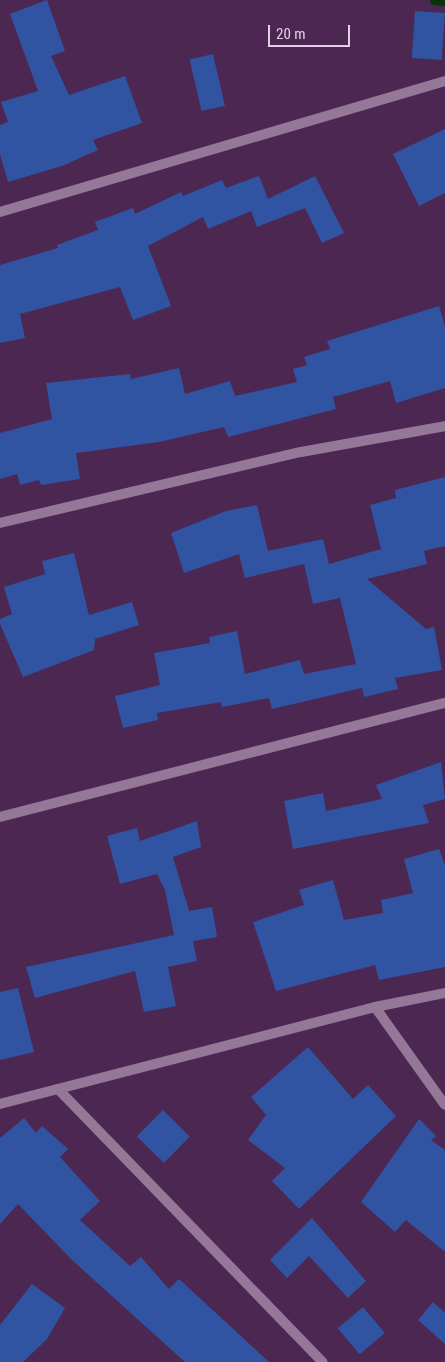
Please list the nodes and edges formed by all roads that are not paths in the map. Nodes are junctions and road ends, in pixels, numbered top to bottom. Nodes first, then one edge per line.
1 (445, 81) edge
2 (0, 212) edge
3 (445, 426) edge
4 (0, 523) edge
5 (445, 703) edge
6 (0, 817) edge
7 (445, 994) edge
8 (375, 1007) junction
9 (58, 1089) junction
10 (0, 1104) edge
11 (445, 1105) edge
12 (323, 1362) edge

1 - 2 street
3 - 4 street
5 - 6 street
7 - 8 street
8 - 9 street
8 - 11 street
9 - 10 street
9 - 12 street

